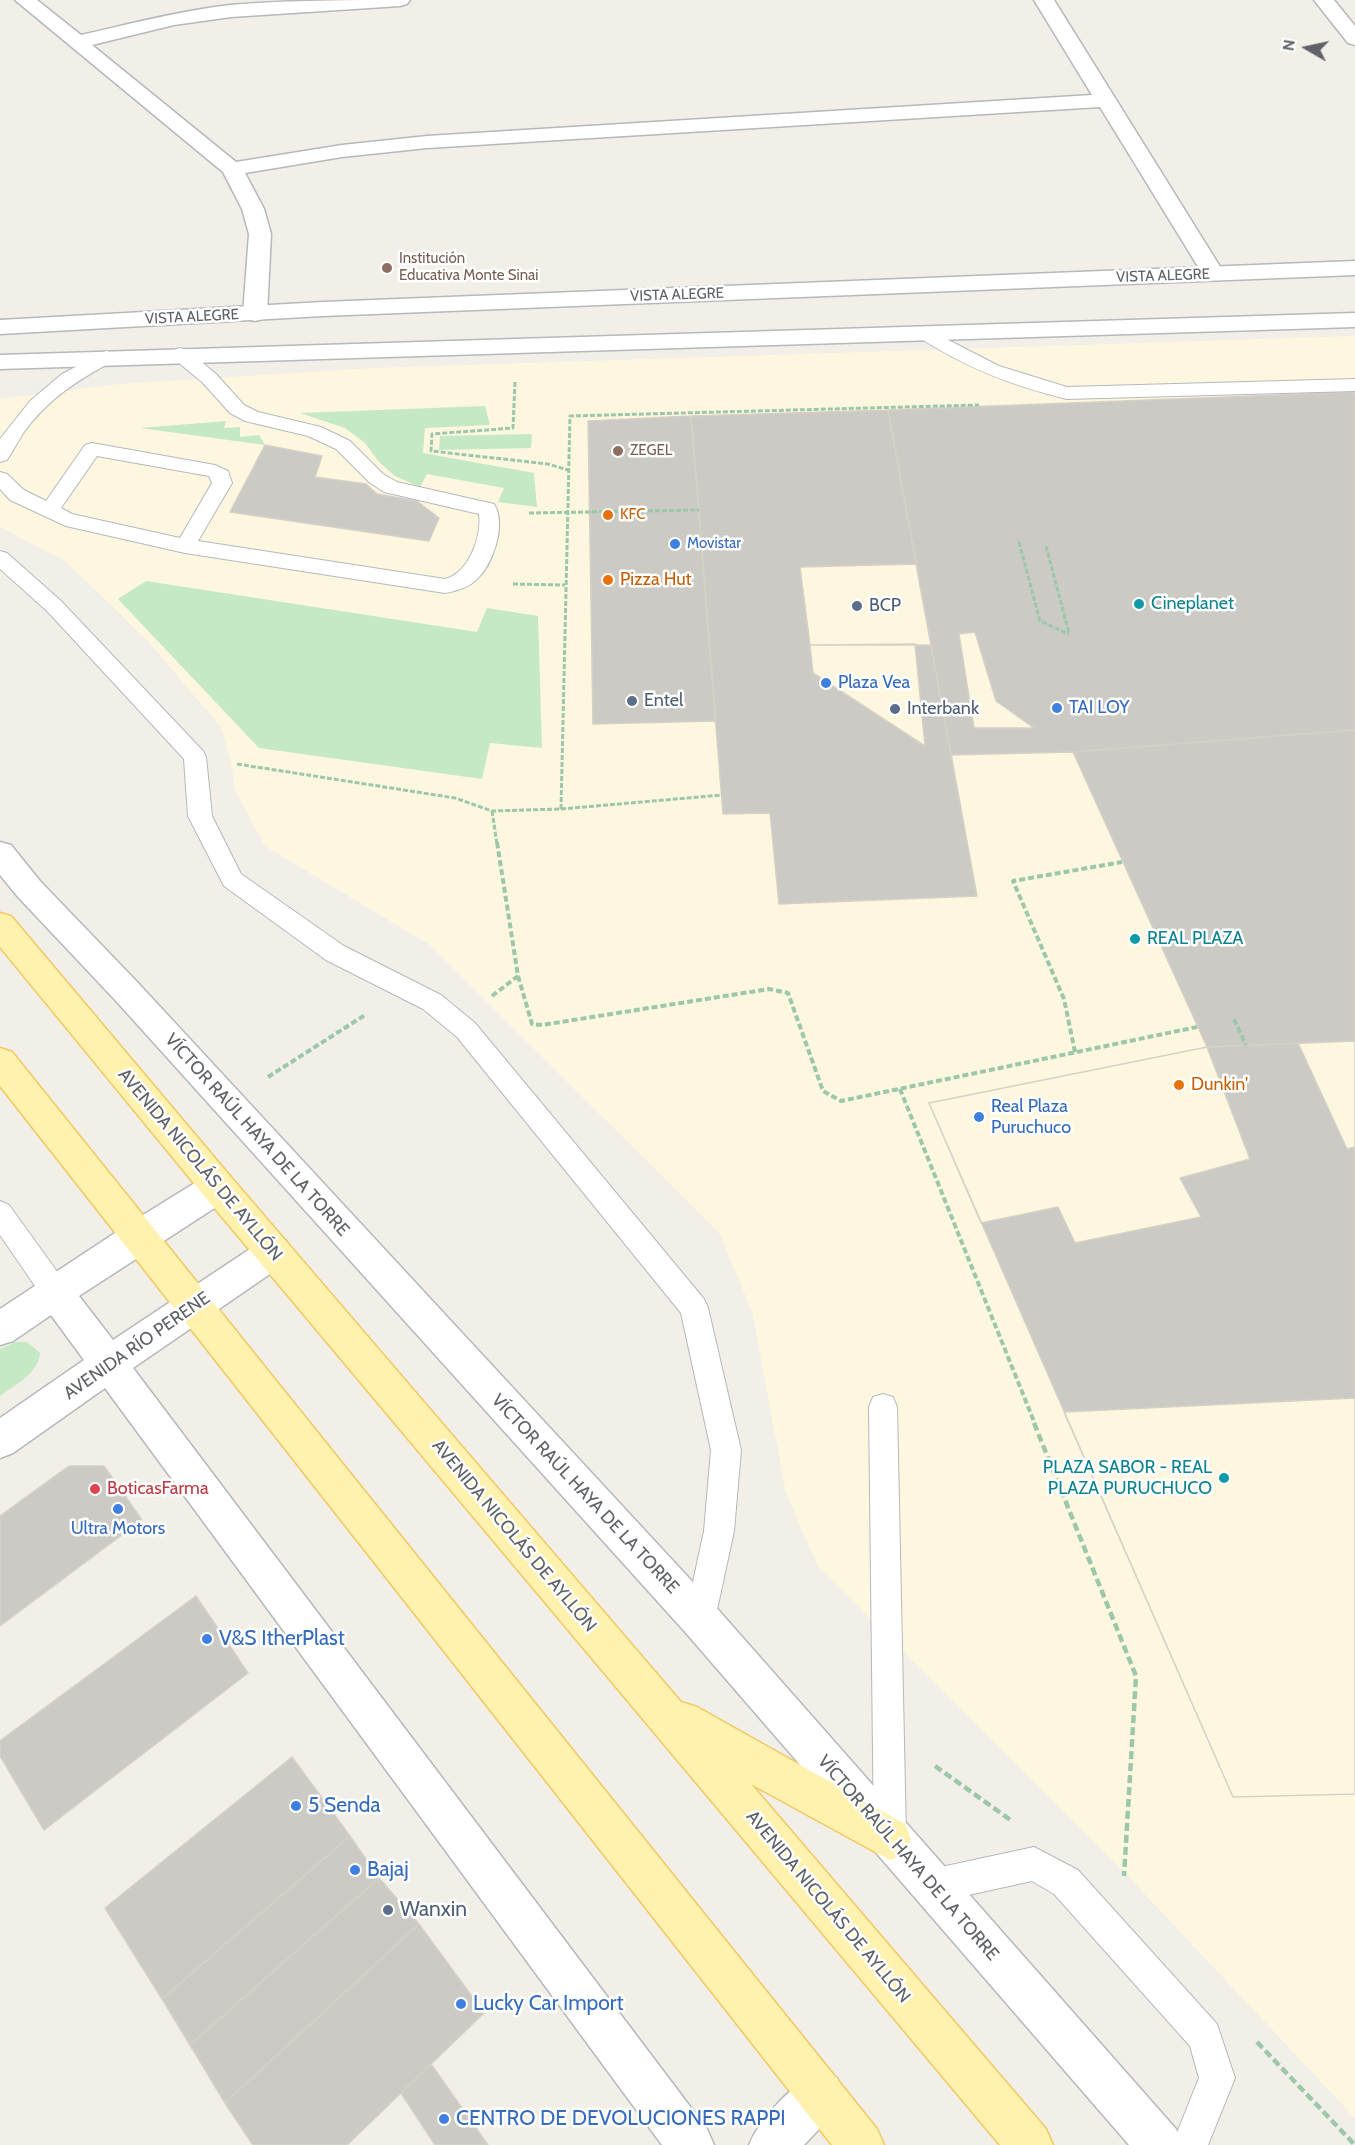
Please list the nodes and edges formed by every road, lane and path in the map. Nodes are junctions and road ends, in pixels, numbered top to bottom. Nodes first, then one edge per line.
1 (25, 0) edge
2 (400, 0) edge
3 (1044, 0) edge
4 (1324, 0) edge
5 (1355, 39) edge
6 (78, 42) junction
7 (1104, 100) junction
8 (232, 169) junction
9 (1355, 268) edge
10 (1213, 273) junction
11 (255, 314) junction
12 (187, 317) junction
13 (1355, 320) edge
14 (0, 327) edge
15 (923, 332) junction
16 (180, 354) junction
17 (106, 357) junction
18 (0, 362) edge
19 (515, 374) dead end
20 (1355, 385) edge
21 (984, 405) dead end
22 (0, 456) edge
23 (568, 470) junction
24 (0, 478) edge
25 (699, 510) dead end
26 (49, 511) junction
27 (489, 513) junction
28 (566, 513) junction
29 (1019, 542) dead end
30 (185, 546) junction
31 (1046, 546) dead end
32 (0, 558) edge
33 (471, 574) junction
34 (566, 585) junction
35 (195, 757) junction
36 (722, 795) dead end
37 (561, 809) junction
38 (492, 811) junction
39 (0, 853) edge
40 (1122, 862) dead end
41 (0, 925) edge
42 (518, 976) junction
43 (406, 989) junction
44 (1234, 1019) dead end
45 (1197, 1027) dead end
46 (466, 1030) junction
47 (1246, 1046) dead end
48 (1075, 1053) junction
49 (0, 1062) edge
50 (900, 1089) junction
51 (227, 1103) junction
52 (218, 1187) junction
53 (0, 1213) edge
54 (139, 1236) junction
55 (274, 1252) junction
56 (56, 1293) junction
57 (193, 1305) junction
58 (0, 1329) edge
59 (111, 1364) junction
60 (883, 1407) dead end
61 (0, 1440) edge
62 (700, 1619) junction
63 (662, 1711) junction
64 (890, 1839) junction
65 (1125, 1873) dead end
66 (932, 1886) junction
67 (821, 2094) junction
68 (691, 2145) edge
69 (772, 2145) edge
70 (861, 2145) edge
71 (1030, 2145) edge
72 (1160, 2145) edge
73 (1190, 2145) edge

1 - 6 street
2 - 6 street
3 - 7 street
4 - 5 street
6 - 8 street
7 - 8 street
7 - 10 street
8 - 11 street
9 - 10 street, VISTA ALEGRE
10 - 11 street, VISTA ALEGRE
11 - 12 street, VISTA ALEGRE
12 - 14 street, VISTA ALEGRE
12 - 16 street
13 - 15 street
15 - 16 street
15 - 20 lane
16 - 17 street
16 - 27 lane
17 - 18 street
17 - 22 lane
19 - 23 path
21 - 23 path
23 - 28 path
24 - 26 lane
25 - 28 path
26 - 30 lane
26 - 30 lane
27 - 28 path
27 - 33 lane
28 - 34 path
29 - 31 path
30 - 33 lane
32 - 35 lane
33 - 34 path
34 - 37 path
35 - 38 path
35 - 43 lane
36 - 37 path
37 - 38 path
38 - 42 path
39 - 51 street, VÍCTOR RAÚL HAYA DE LA TORRE
40 - 48 path
41 - 52 main road, AVENIDA NICOLÁS DE AYLLÓN
42 - 46 path
42 - 50 path
43 - 46 lane
43 - 51 path
44 - 47 path
45 - 48 path
46 - 62 lane
48 - 50 path
49 - 54 main road
50 - 65 path
51 - 62 street, VÍCTOR RAÚL HAYA DE LA TORRE
52 - 54 street
52 - 55 main road, AVENIDA NICOLÁS DE AYLLÓN
53 - 56 lane
54 - 56 street
54 - 57 main road
55 - 57 street, AVENIDA RÍO PERENE
55 - 63 main road, AVENIDA NICOLÁS DE AYLLÓN
56 - 58 street
56 - 59 street
57 - 59 street, AVENIDA RÍO PERENE
57 - 67 main road
59 - 61 street, AVENIDA RÍO PERENE
59 - 68 street
60 - 64 lane
62 - 64 street, VÍCTOR RAÚL HAYA DE LA TORRE
63 - 64 main road
63 - 71 main road, AVENIDA NICOLÁS DE AYLLÓN
64 - 66 street, VÍCTOR RAÚL HAYA DE LA TORRE
66 - 72 street, VÍCTOR RAÚL HAYA DE LA TORRE
66 - 73 lane
67 - 69 street
67 - 70 main road

